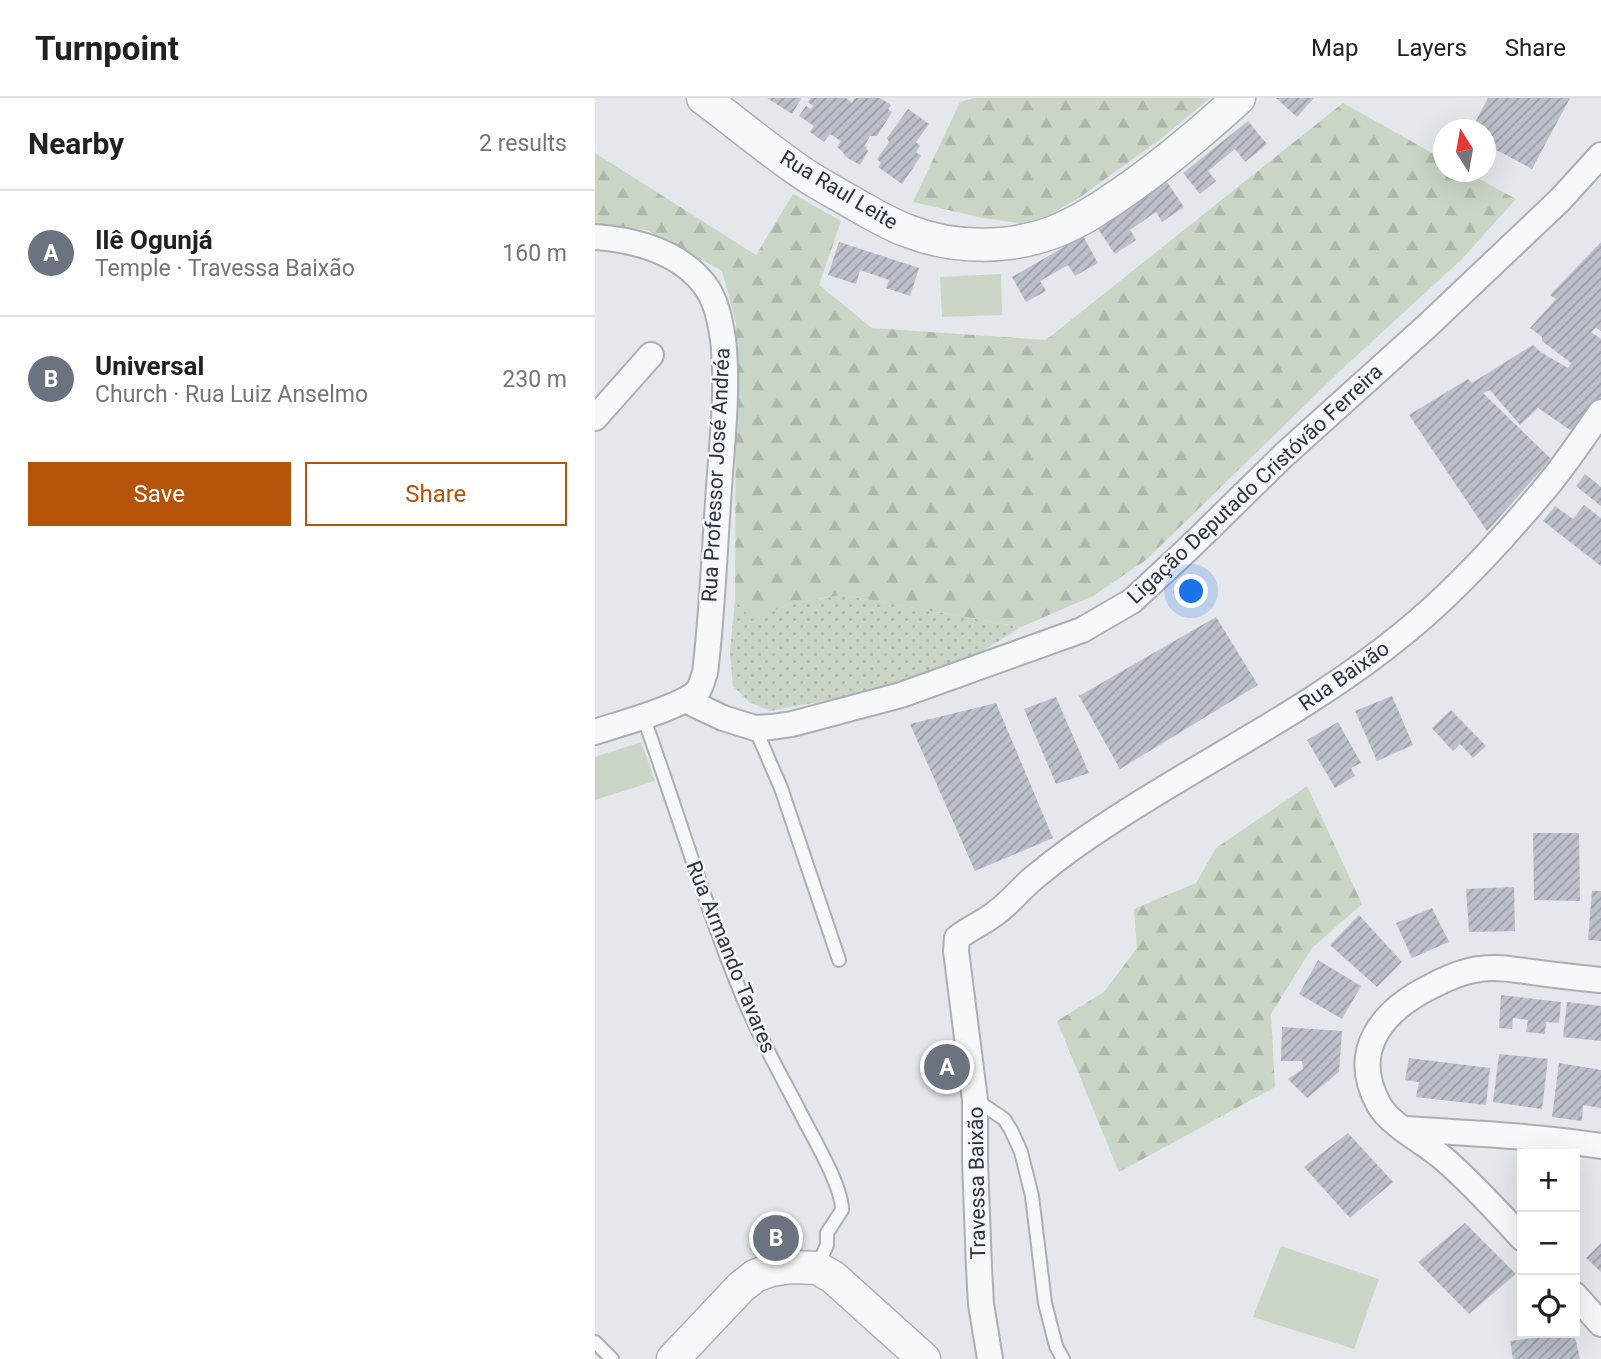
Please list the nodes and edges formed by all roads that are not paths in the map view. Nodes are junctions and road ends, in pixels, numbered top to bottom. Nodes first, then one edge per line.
1 (703, 98) edge
2 (1239, 98) edge
3 (1601, 155) edge
4 (595, 237) edge
5 (650, 355) dead end
6 (1601, 412) edge
7 (595, 418) edge
8 (685, 700) junction
9 (643, 716) junction
10 (755, 727) junction
11 (595, 732) edge
12 (1033, 878) joint
13 (839, 960) dead end
14 (1601, 980) edge
15 (975, 1100) junction
16 (1403, 1129) junction
17 (1601, 1146) edge
18 (1517, 1233) edge
19 (817, 1268) junction
20 (1580, 1301) edge
21 (1601, 1324) edge
22 (595, 1342) edge
23 (612, 1359) edge
24 (673, 1359) edge
25 (924, 1359) edge
26 (991, 1359) edge
27 (1063, 1359) edge

1 - 2 street, Rua Raul Leite
3 - 10 street, Ligação Deputado Cristóvão Ferreira
4 - 8 street, Rua Professor José Andréa
5 - 7 street
6 - 12 street, Rua Baixão
8 - 9 street
8 - 10 street, Ligação Deputado Cristóvão Ferreira
9 - 11 street
9 - 19 lane, Rua Armando Tavares
10 - 13 lane
12 - 15 street, Travessa Baixão
14 - 16 street
15 - 26 street, Travessa Baixão
15 - 27 lane
16 - 17 street
16 - 18 street
19 - 24 street
19 - 25 street
20 - 21 street
22 - 23 lane

